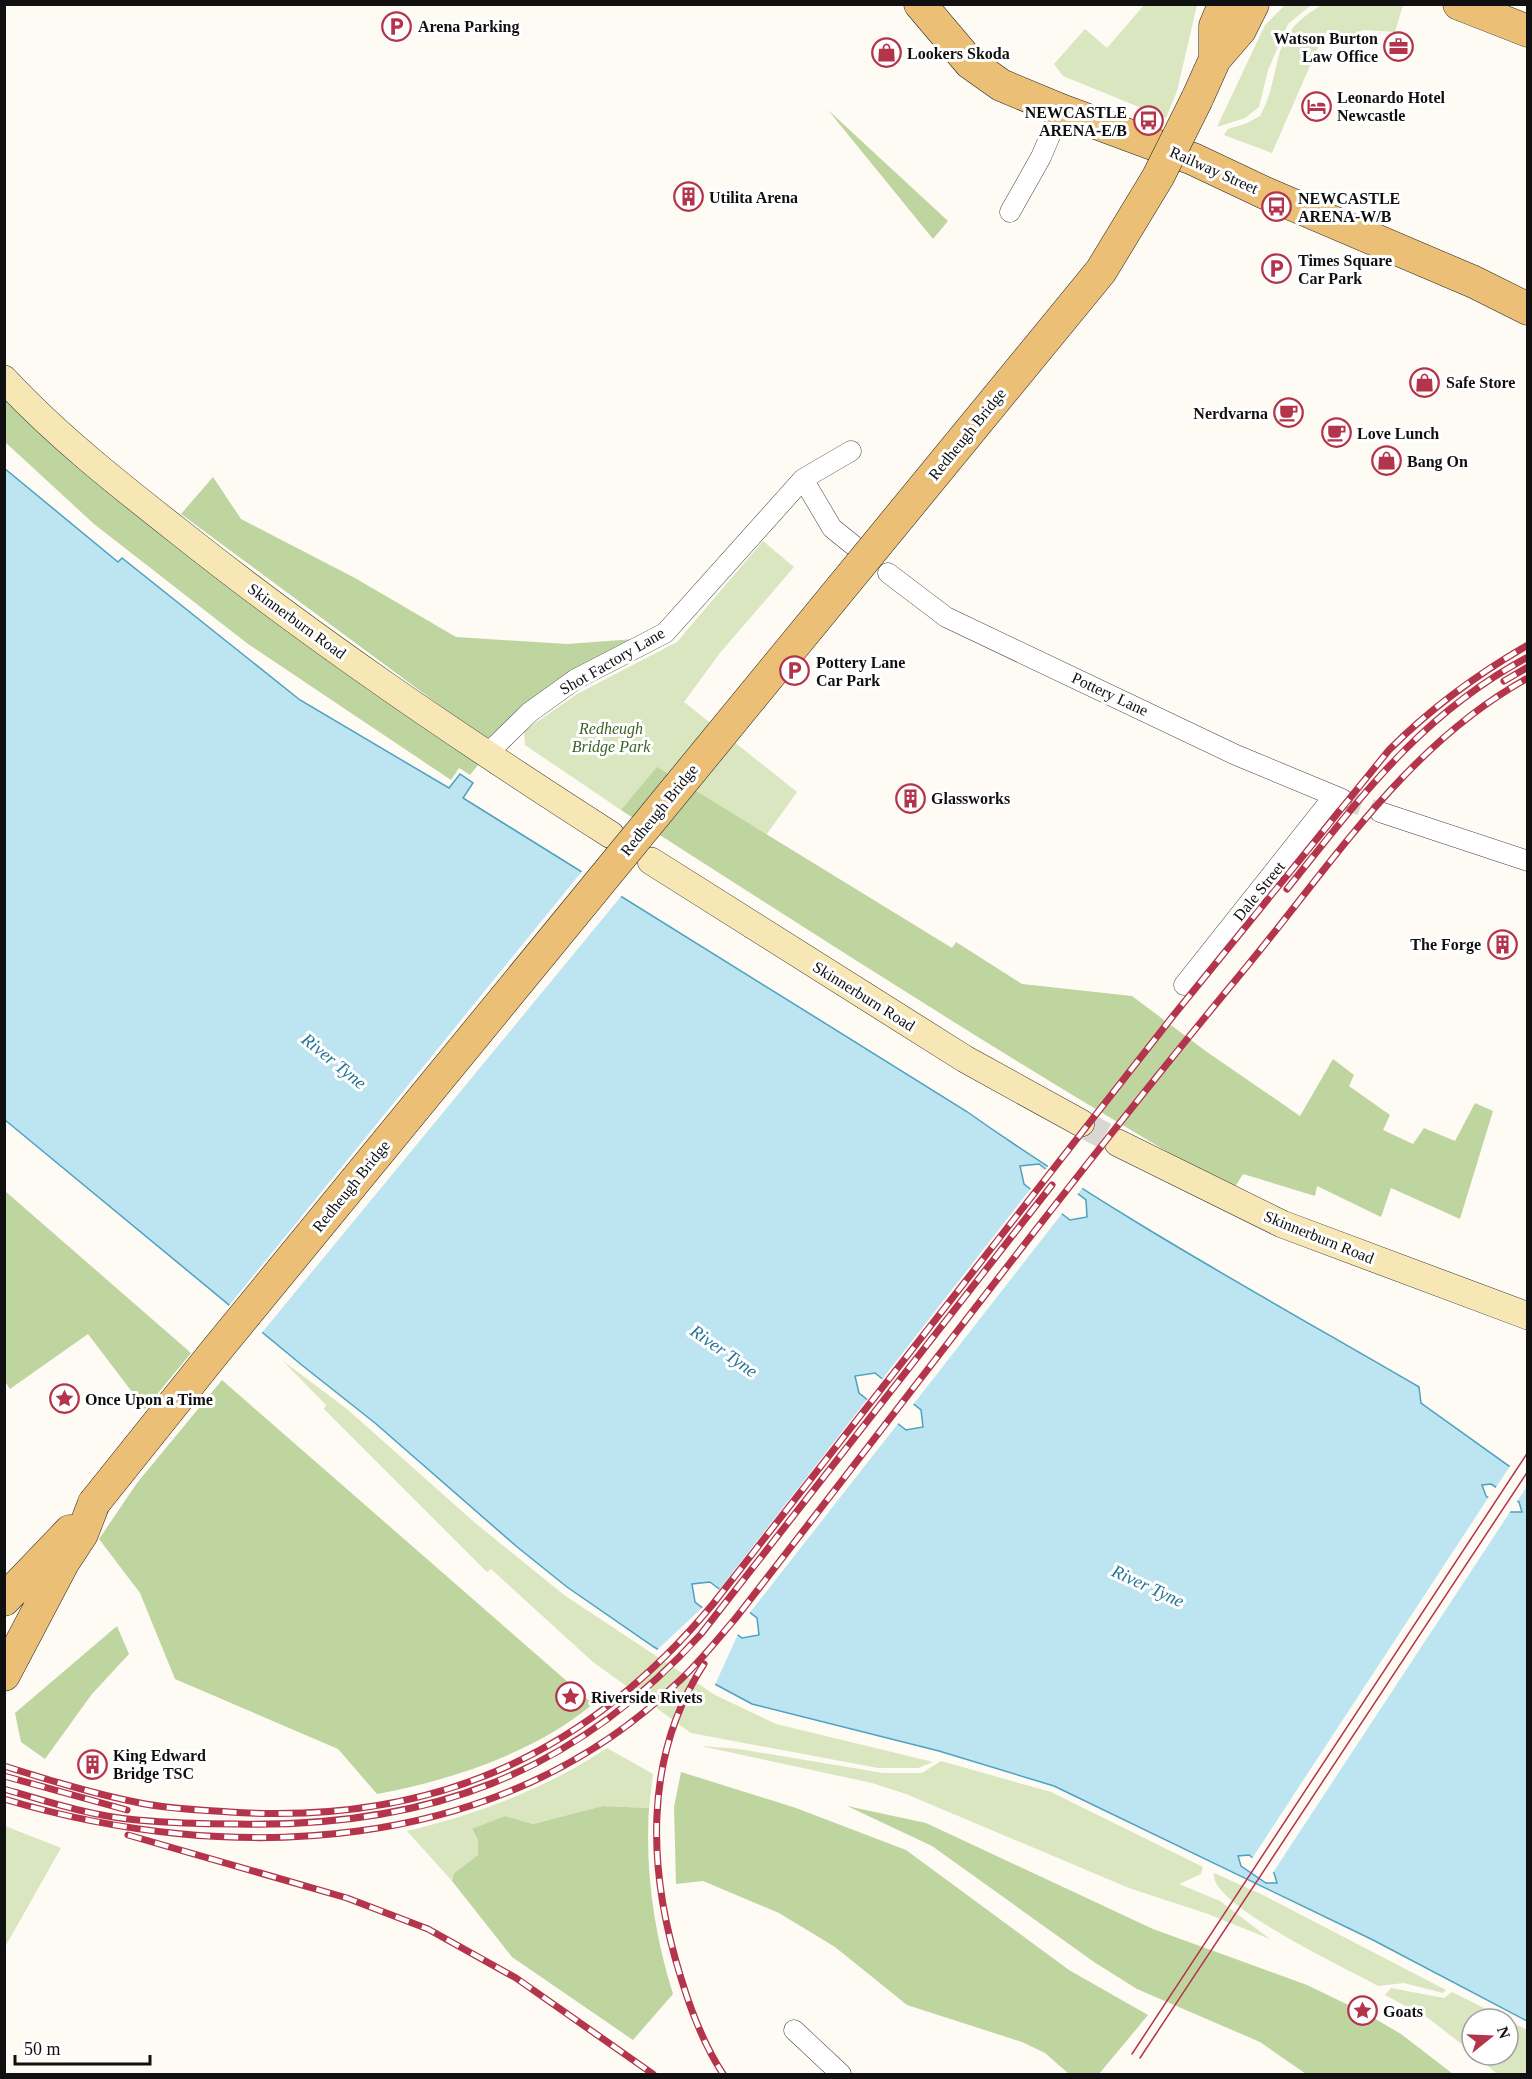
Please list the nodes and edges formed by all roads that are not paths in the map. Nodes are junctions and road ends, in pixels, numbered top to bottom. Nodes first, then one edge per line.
1 (920, 4) edge
2 (1253, 4) edge
3 (1459, 4) edge
4 (1217, 12) edge
5 (1527, 32) edge
6 (1215, 59) junction
7 (1061, 110) junction
8 (1010, 212) dead end
9 (1527, 309) edge
10 (4, 379) edge
11 (851, 451) dead end
12 (803, 479) junction
13 (853, 545) dead end
14 (888, 573) dead end
15 (486, 755) junction
16 (1338, 797) joint
17 (1380, 812) tunnel mouth
18 (611, 835) dead end
19 (651, 861) dead end
20 (1527, 861) edge
21 (1184, 985) dead end
22 (1081, 1123) tunnel mouth
23 (1118, 1143) tunnel mouth
24 (1527, 1316) edge
25 (94, 1503) junction
26 (29, 1573) edge
27 (4, 1600) edge
28 (4, 1624) edge
29 (4, 1675) edge
30 (794, 2030) dead end
31 (841, 2074) edge

1 - 7 main road, Railway Street
2 - 6 main road
3 - 5 main road
4 - 6 main road
6 - 25 main road, Redheugh Bridge, bridge
7 - 8 street
7 - 9 main road, Railway Street
10 - 15 street, Skinnerburn Road
11 - 12 street, Shot Factory Lane
12 - 13 street
12 - 15 street, Shot Factory Lane
14 - 16 street, Pottery Lane
15 - 18 street, Skinnerburn Road
16 - 21 street, Dale Street
17 - 20 street
19 - 22 street, Skinnerburn Road
23 - 24 street, Skinnerburn Road
25 - 26 main road, Redheugh Bridge
25 - 26 main road
25 - 26 main road
26 - 27 main road
26 - 28 main road
26 - 29 main road
30 - 31 street

